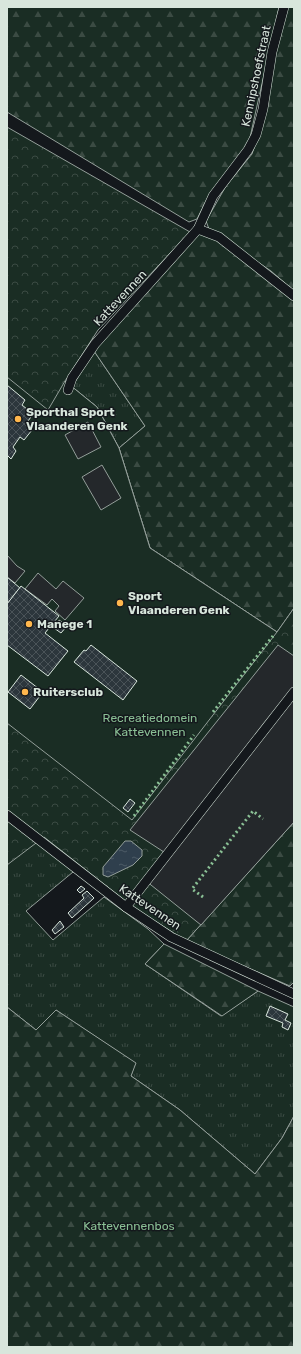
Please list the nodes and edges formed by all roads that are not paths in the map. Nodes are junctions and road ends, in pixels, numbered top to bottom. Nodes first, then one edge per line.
1 (284, 7) edge
2 (198, 229) junction
3 (294, 296) edge
4 (68, 390) dead end
5 (294, 692) edge
6 (7, 815) edge
7 (126, 907) junction
8 (294, 994) edge

1 - 2 street, Kennipshoefstraat
2 - 3 street
2 - 4 street, Kattevennen
5 - 7 street
6 - 7 street, Kattevennen
7 - 8 street, Kattevennen

